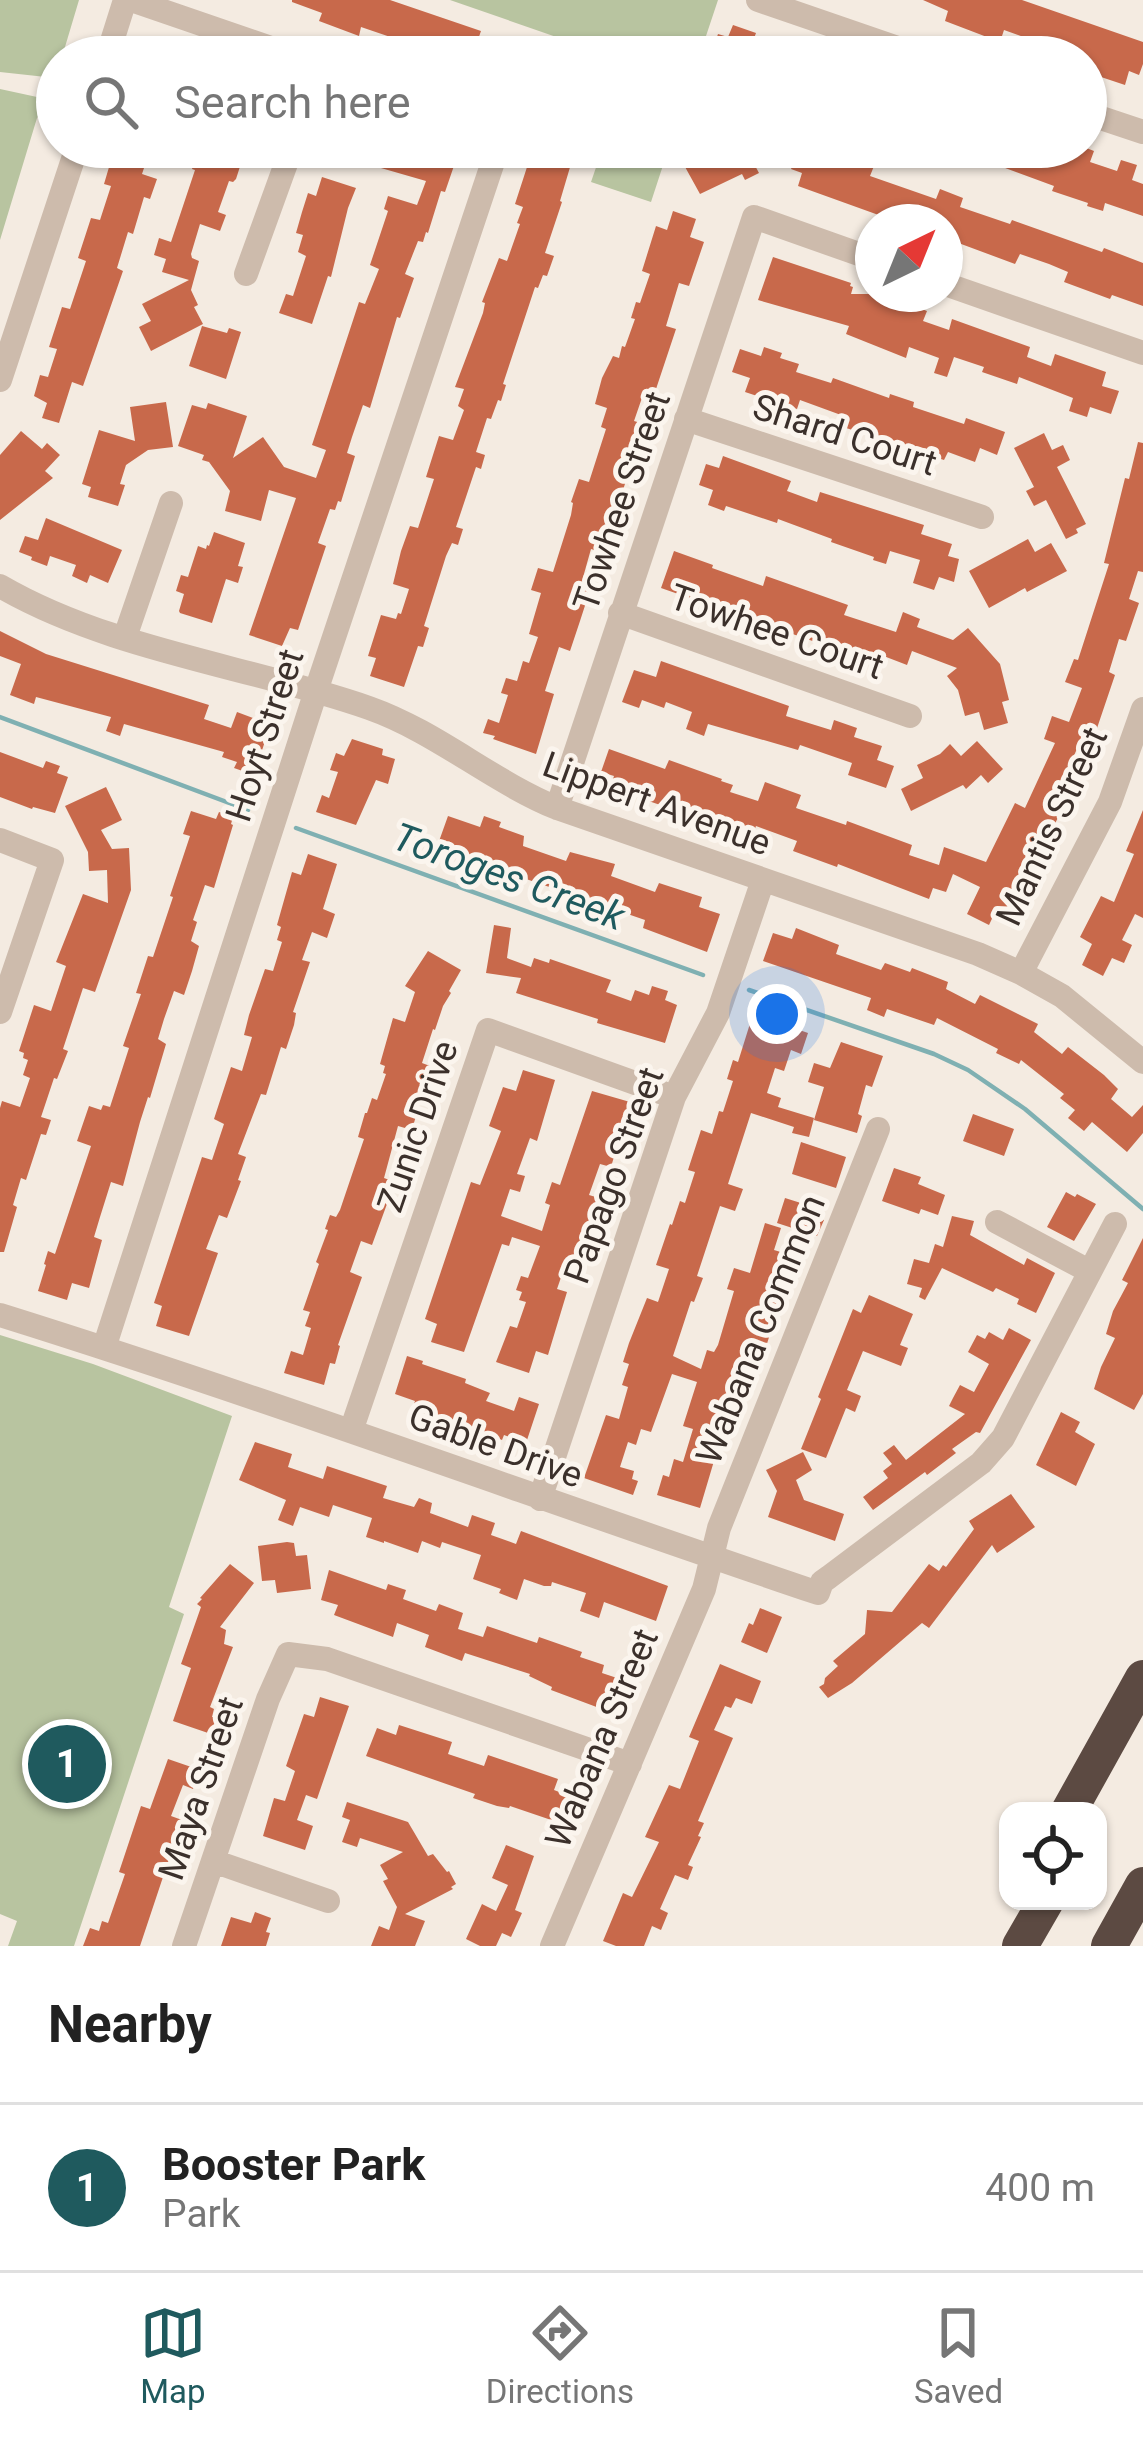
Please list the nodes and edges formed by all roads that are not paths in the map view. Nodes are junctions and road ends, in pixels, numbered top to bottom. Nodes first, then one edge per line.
1 (128, 0) edge
2 (758, 0) edge
3 (115, 36) edge
4 (235, 36) edge
5 (863, 36) edge
6 (1107, 119) edge
7 (1143, 132) edge
8 (70, 168) edge
9 (284, 168) edge
10 (491, 168) edge
11 (855, 253) edge
12 (246, 274) dead end
13 (963, 290) edge
14 (1143, 353) edge
15 (0, 380) edge
16 (686, 419) junction
17 (171, 503) dead end
18 (982, 517) dead end
19 (0, 586) edge
20 (620, 614) junction
21 (125, 638) junction
22 (316, 692) junction
23 (1143, 709) edge
24 (910, 716) dead end
25 (557, 808) junction
26 (0, 840) edge
27 (764, 880) junction
28 (1021, 973) junction
29 (0, 1012) edge
30 (1143, 1062) edge
31 (674, 1097) junction
32 (878, 1130) dead end
33 (997, 1222) dead end
34 (1115, 1224) dead end
35 (1089, 1270) junction
36 (0, 1315) edge
37 (104, 1348) junction
38 (352, 1431) junction
39 (540, 1499) junction
40 (711, 1557) junction
41 (1143, 1678) edge
42 (1143, 1727) edge
43 (630, 1763) junction
44 (1074, 1802) edge
45 (1101, 1802) edge
46 (213, 1861) junction
47 (1143, 1885) edge
48 (328, 1901) dead end
49 (1013, 1910) edge
50 (1041, 1910) edge
51 (184, 1946) edge
52 (552, 1946) edge
53 (994, 1946) edge
54 (1020, 1946) edge
55 (1109, 1946) edge

1 - 3 street
1 - 4 street
2 - 5 street
6 - 7 street
8 - 15 street
9 - 12 street
10 - 22 street, Hoyt Street
11 - 16 street, Towhee Street
13 - 14 street
16 - 18 street, Shard Court
16 - 20 street, Towhee Street
17 - 21 street
19 - 21 street, Lippert Avenue
20 - 24 street, Towhee Court
20 - 25 street, Towhee Street
21 - 22 street, Lippert Avenue
22 - 25 street, Lippert Avenue
22 - 37 street, Hoyt Street
23 - 28 street, Mantis Street
25 - 27 street, Lippert Avenue
26 - 29 street
27 - 28 street, Lippert Avenue
27 - 31 street, Papago Street
28 - 30 street, Lippert Avenue
31 - 38 street, Zunic Drive
31 - 39 street, Papago Street
32 - 40 street, Wabana Common
33 - 35 street
34 - 35 street
35 - 40 street, Gable Drive
36 - 37 street, Gable Drive
37 - 38 street, Gable Drive
38 - 39 street, Gable Drive
39 - 40 street, Gable Drive
40 - 43 street, Wabana Street
41 - 44 highway
42 - 45 highway
43 - 46 street, Maya Street
43 - 52 street, Wabana Street
46 - 48 street
46 - 51 street, Maya Street
47 - 55 highway
49 - 53 highway
50 - 54 highway

